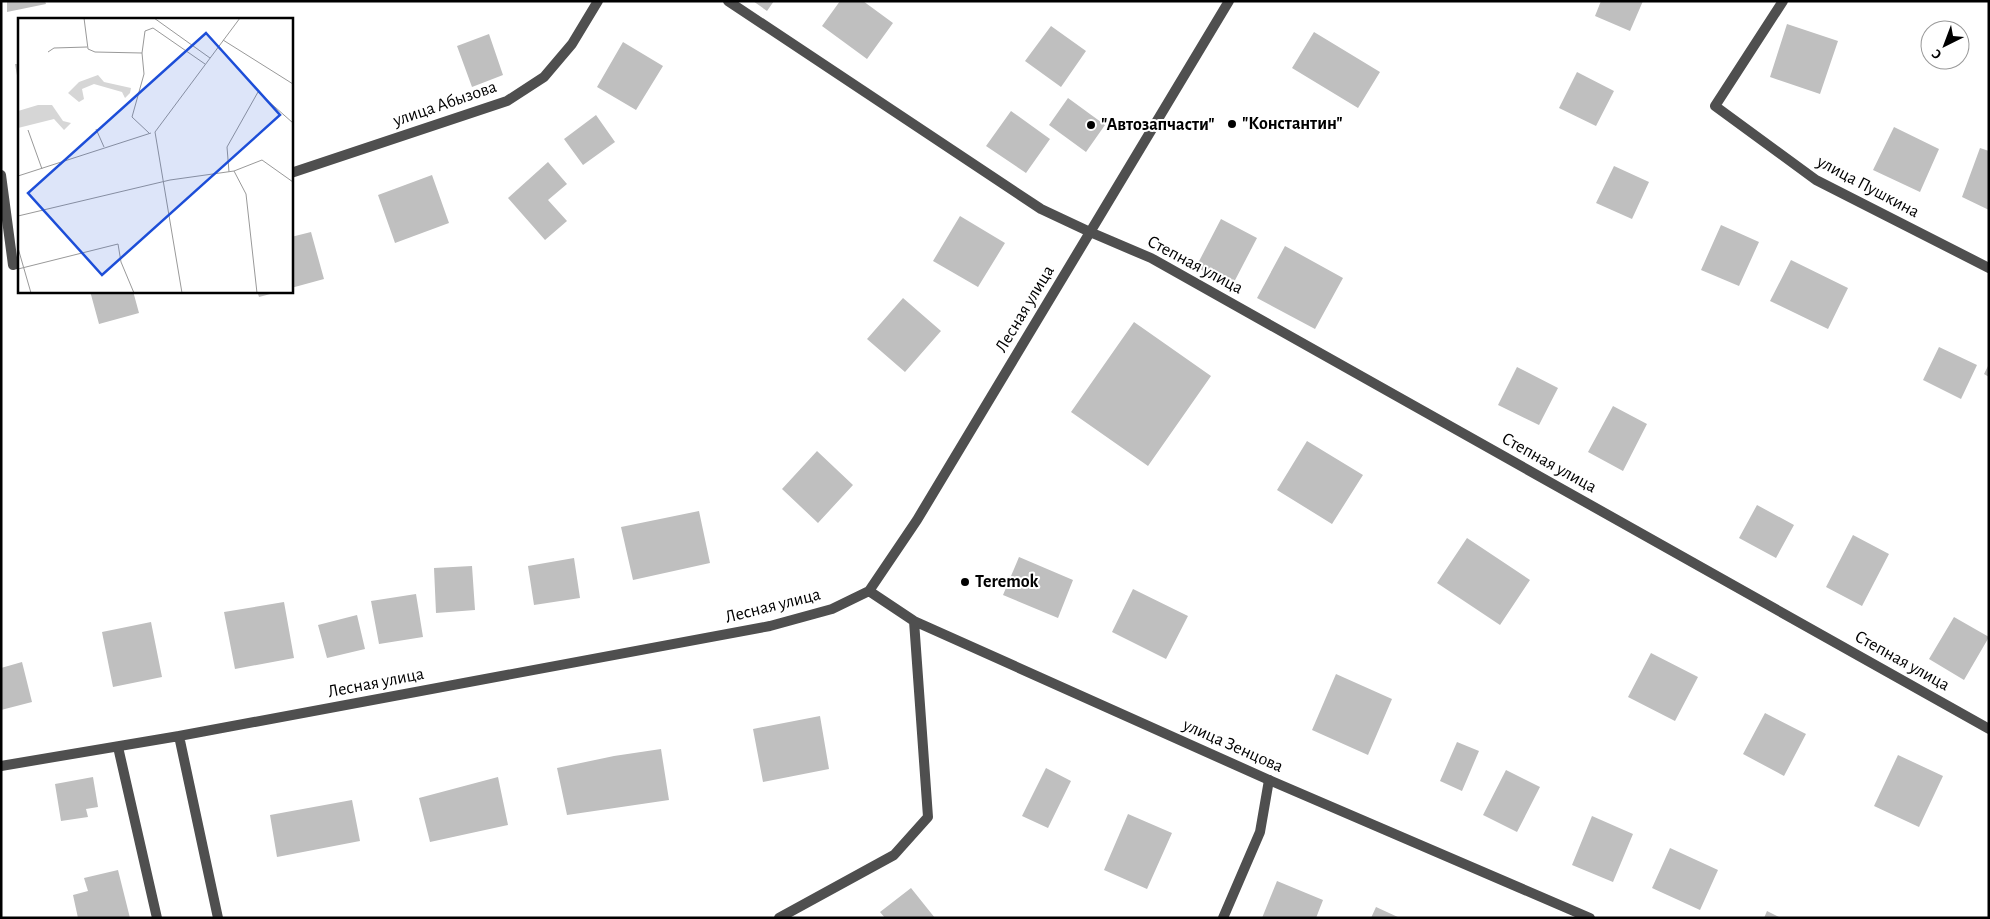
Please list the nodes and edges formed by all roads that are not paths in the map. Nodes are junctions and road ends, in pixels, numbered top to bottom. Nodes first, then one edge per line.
1 (598, 1) edge
2 (728, 1) edge
3 (1229, 1) edge
4 (1783, 1) edge
5 (292, 173) edge
6 (1, 175) edge
7 (1090, 232) junction
8 (18, 263) edge
9 (1989, 268) edge
10 (869, 591) junction
11 (914, 621) junction
12 (1989, 729) edge
13 (179, 736) junction
14 (118, 747) junction
15 (1, 766) edge
16 (1269, 780) junction
17 (157, 918) edge
18 (218, 918) edge
19 (779, 918) edge
20 (1223, 918) edge
21 (1590, 918) edge

1 - 5 street, улица Абызова
2 - 7 street, Степная улица
3 - 7 street, Лесная улица
4 - 9 street, улица Пушкина
6 - 8 street
7 - 10 street, Лесная улица
7 - 12 street, Степная улица
10 - 11 street, улица Зенцова
10 - 13 street, Лесная улица
11 - 16 street, улица Зенцова
11 - 19 street
13 - 14 street, Лесная улица
13 - 18 street
14 - 15 street, Лесная улица
14 - 17 street
16 - 20 street
16 - 21 street, улица Зенцова

